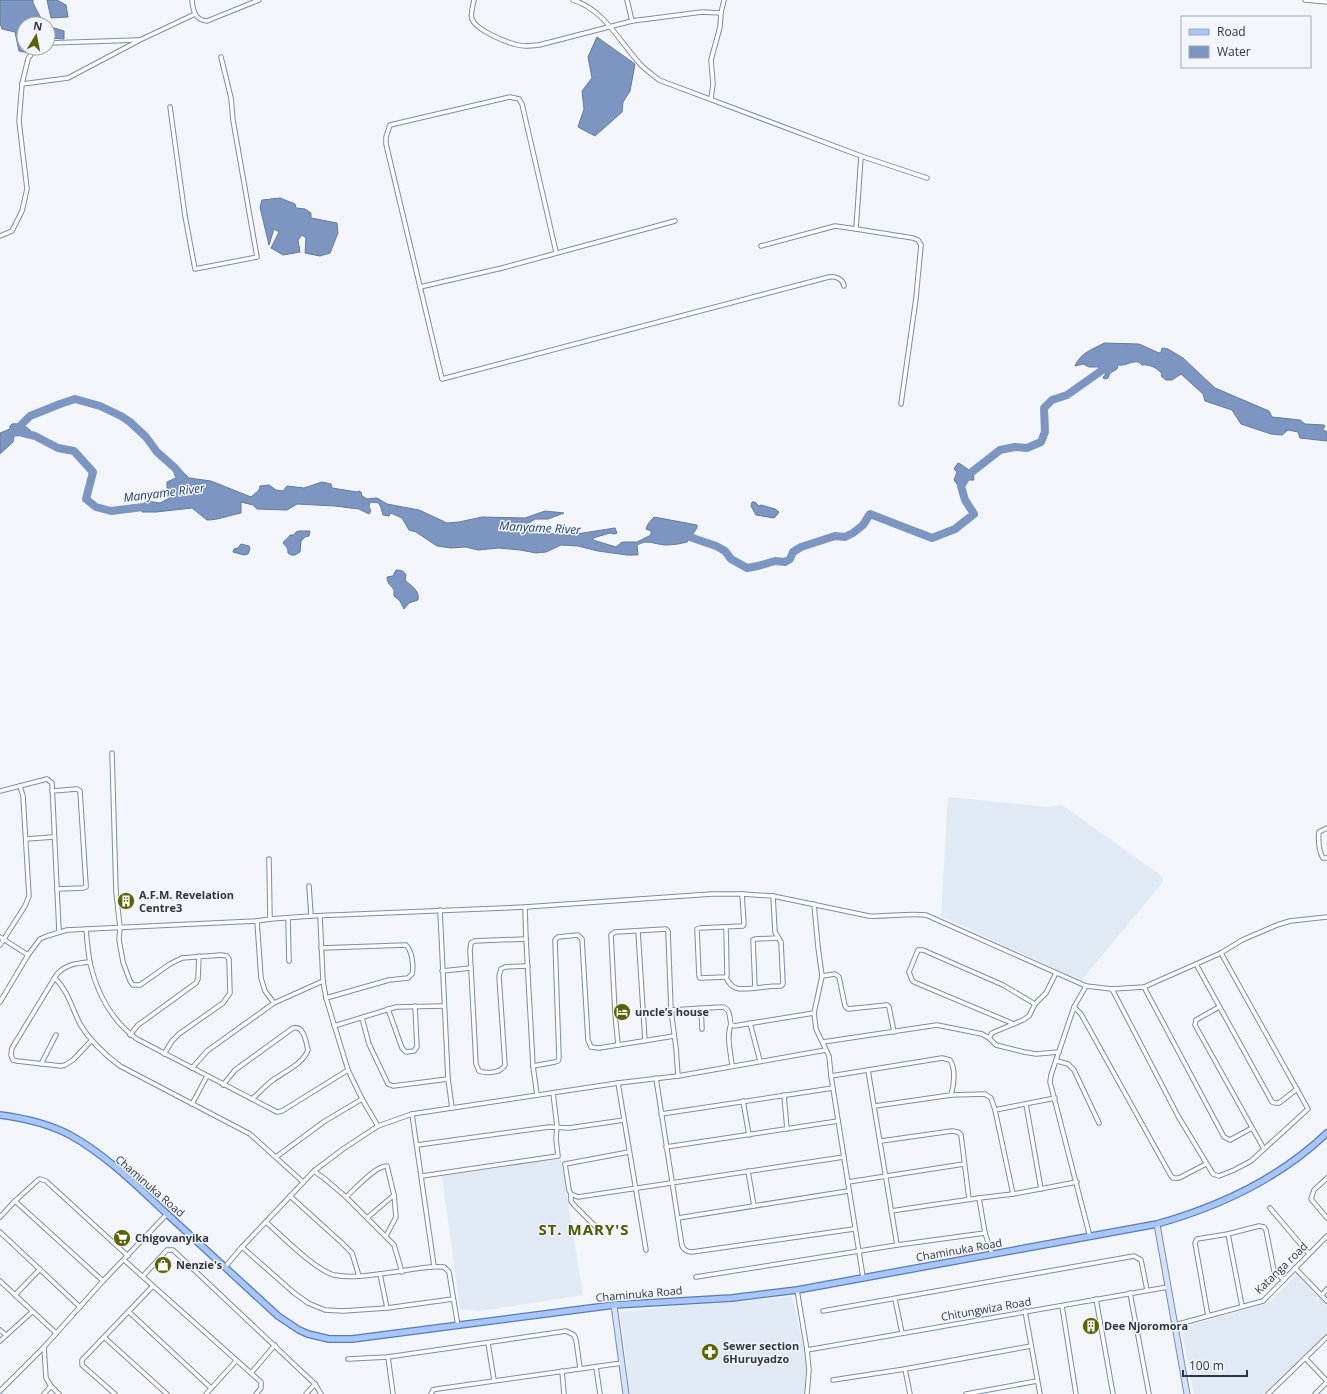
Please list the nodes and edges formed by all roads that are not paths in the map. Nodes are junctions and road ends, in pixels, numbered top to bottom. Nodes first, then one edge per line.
1 (192, 0) edge
2 (259, 0) edge
3 (474, 0) edge
4 (573, 0) edge
5 (627, 0) edge
6 (724, 0) edge
7 (1306, 0) edge
8 (1325, 1) edge
9 (195, 14) junction
10 (721, 14) junction
11 (632, 21) junction
12 (611, 26) junction
13 (140, 40) junction
14 (56, 43) edge
15 (30, 56) edge
16 (221, 56) dead end
17 (22, 84) junction
18 (711, 99) junction
19 (170, 107) dead end
20 (861, 156) junction
21 (927, 178) dead end
22 (675, 221) dead end
23 (856, 229) junction
24 (0, 236) edge
25 (761, 246) dead end
26 (556, 252) junction
27 (844, 286) dead end
28 (420, 287) junction
29 (901, 404) dead end
30 (112, 753) dead end
31 (20, 786) junction
32 (0, 791) edge
33 (52, 791) junction
34 (1327, 828) edge
35 (54, 837) junction
36 (26, 839) junction
37 (1327, 858) edge
38 (269, 859) dead end
39 (309, 886) dead end
40 (57, 889) junction
41 (742, 894) junction
42 (773, 896) junction
43 (814, 904) junction
44 (525, 907) junction
45 (440, 910) junction
46 (311, 916) junction
47 (320, 916) junction
48 (1327, 916) edge
49 (288, 918) junction
50 (270, 919) junction
51 (257, 921) junction
52 (120, 927) junction
53 (726, 927) junction
54 (86, 929) junction
55 (638, 930) junction
56 (59, 932) junction
57 (2, 938) edge
58 (778, 938) junction
59 (526, 939) junction
60 (0, 945) edge
61 (321, 948) junction
62 (1221, 953) junction
63 (28, 955) junction
64 (200, 956) junction
65 (289, 961) dead end
66 (90, 962) junction
67 (1196, 964) junction
68 (528, 966) junction
69 (471, 968) junction
70 (442, 971) junction
71 (1056, 973) junction
72 (822, 976) junction
73 (726, 977) junction
74 (55, 978) junction
75 (323, 980) junction
76 (1086, 986) junction
77 (1144, 986) junction
78 (755, 988) junction
79 (1112, 989) junction
80 (2, 995) edge
81 (326, 998) junction
82 (0, 1002) edge
83 (274, 1003) junction
84 (1035, 1004) junction
85 (415, 1006) junction
86 (444, 1006) junction
87 (1218, 1006) junction
88 (1074, 1007) junction
89 (701, 1008) junction
90 (388, 1009) junction
91 (671, 1010) junction
92 (814, 1013) junction
93 (362, 1018) junction
94 (750, 1023) junction
95 (731, 1024) junction
96 (1014, 1024) junction
97 (334, 1026) junction
98 (702, 1029) dead end
99 (894, 1032) junction
100 (130, 1034) junction
101 (56, 1035) dead end
102 (674, 1036) junction
103 (989, 1038) junction
104 (91, 1041) junction
105 (645, 1041) junction
106 (823, 1042) junction
107 (618, 1045) junction
108 (826, 1050) junction
109 (1059, 1052) junction
110 (164, 1054) junction
111 (760, 1061) junction
112 (1057, 1061) junction
113 (41, 1064) junction
114 (533, 1066) junction
115 (732, 1066) junction
116 (192, 1068) junction
117 (348, 1070) junction
118 (868, 1070) junction
119 (207, 1076) junction
120 (678, 1076) junction
121 (831, 1076) junction
122 (656, 1078) junction
123 (448, 1079) junction
124 (618, 1083) junction
125 (223, 1084) junction
126 (833, 1088) junction
127 (1297, 1089) junction
128 (553, 1093) junction
129 (537, 1095) junction
130 (784, 1095) junction
131 (951, 1095) junction
132 (1055, 1098) junction
133 (252, 1099) junction
134 (362, 1099) junction
135 (743, 1101) junction
136 (192, 1104) junction
137 (1026, 1104) junction
138 (875, 1106) junction
139 (452, 1108) junction
140 (995, 1110) junction
141 (412, 1114) junction
142 (661, 1114) junction
143 (0, 1115) edge
144 (624, 1120) junction
145 (838, 1122) junction
146 (1099, 1123) dead end
147 (378, 1126) junction
148 (557, 1126) junction
149 (1252, 1128) junction
150 (787, 1129) junction
151 (1327, 1133) edge
152 (749, 1135) junction
153 (880, 1141) junction
154 (417, 1145) junction
155 (666, 1147) junction
156 (1264, 1149) junction
157 (629, 1152) junction
158 (276, 1157) junction
159 (844, 1157) junction
160 (964, 1164) junction
161 (1206, 1164) junction
162 (314, 1171) junction
163 (748, 1171) junction
164 (422, 1176) junction
165 (885, 1176) junction
166 (1327, 1178) edge
167 (303, 1182) junction
168 (848, 1182) junction
169 (1077, 1182) junction
170 (671, 1183) junction
171 (636, 1188) junction
172 (1041, 1189) junction
173 (848, 1191) junction
174 (571, 1194) junction
175 (1013, 1194) junction
176 (394, 1195) junction
177 (290, 1196) junction
178 (346, 1198) junction
179 (979, 1198) junction
180 (969, 1199) junction
181 (15, 1201) junction
182 (754, 1206) junction
183 (1270, 1208) dead end
184 (891, 1212) junction
185 (167, 1214) junction
186 (0, 1217) edge
187 (367, 1218) junction
188 (678, 1218) junction
189 (1327, 1218) edge
190 (266, 1222) junction
191 (1157, 1224) junction
192 (596, 1228) dead end
193 (854, 1229) junction
194 (0, 1232) edge
195 (985, 1233) junction
196 (1228, 1234) junction
197 (386, 1236) junction
198 (1327, 1236) edge
199 (1090, 1237) junction
200 (897, 1245) junction
201 (242, 1247) junction
202 (646, 1250) dead end
203 (858, 1252) junction
204 (992, 1254) junction
205 (1309, 1254) junction
206 (128, 1256) junction
207 (124, 1260) junction
208 (434, 1266) junction
209 (225, 1267) junction
210 (1295, 1268) junction
211 (40, 1269) junction
212 (402, 1272) junction
213 (380, 1274) junction
214 (142, 1276) junction
215 (359, 1276) junction
216 (696, 1277) dead end
217 (862, 1277) junction
218 (1284, 1280) junction
219 (0, 1281) edge
220 (103, 1281) junction
221 (153, 1286) junction
222 (1168, 1287) junction
223 (1327, 1289) edge
224 (797, 1290) junction
225 (1147, 1290) junction
226 (1130, 1293) junction
227 (15, 1294) junction
228 (1322, 1295) junction
229 (453, 1299) junction
230 (1096, 1299) junction
231 (895, 1300) junction
232 (1327, 1300) edge
233 (614, 1305) junction
234 (1062, 1306) junction
235 (1242, 1306) junction
236 (80, 1307) junction
237 (387, 1308) junction
238 (823, 1311) dead end
239 (32, 1312) junction
240 (129, 1312) junction
241 (1025, 1312) junction
242 (1208, 1316) junction
243 (1175, 1325) junction
244 (458, 1326) junction
245 (0, 1330) edge
246 (56, 1333) junction
247 (902, 1333) junction
248 (6, 1335) junction
249 (1327, 1337) edge
250 (105, 1338) junction
251 (0, 1341) edge
252 (488, 1343) junction
253 (275, 1345) junction
254 (1031, 1346) junction
255 (44, 1348) junction
256 (807, 1350) junction
257 (388, 1357) junction
258 (1305, 1358) junction
259 (348, 1359) dead end
260 (236, 1361) junction
261 (622, 1363) junction
262 (596, 1367) junction
263 (580, 1368) junction
264 (905, 1369) junction
265 (562, 1371) junction
266 (251, 1373) junction
267 (494, 1380) junction
268 (833, 1380) dead end
269 (1037, 1381) junction
270 (1327, 1382) edge
271 (315, 1384) junction
272 (51, 1386) junction
273 (211, 1388) junction
274 (0, 1391) edge
275 (44, 1394) edge
276 (59, 1394) edge
277 (115, 1394) edge
278 (167, 1394) edge
279 (206, 1394) edge
280 (256, 1394) edge
281 (306, 1394) edge
282 (321, 1394) edge
283 (394, 1394) edge
284 (431, 1394) edge
285 (564, 1394) edge
286 (600, 1394) edge
287 (626, 1394) edge
288 (807, 1394) edge
289 (910, 1394) edge
290 (966, 1394) edge
291 (1040, 1394) edge
292 (1076, 1394) edge
293 (1113, 1394) edge
294 (1149, 1394) edge
295 (1187, 1394) edge
296 (1268, 1394) edge
297 (1315, 1394) edge

1 - 9 street
2 - 9 street
3 - 12 street
4 - 12 street
5 - 11 street
6 - 10 street
7 - 8 street
9 - 13 street
10 - 11 street
10 - 18 street
11 - 12 street
12 - 18 street
13 - 14 street
13 - 17 street
15 - 17 street
16 - 19 street
17 - 24 street
18 - 20 street
20 - 21 street
20 - 23 street
22 - 26 street
23 - 25 street
23 - 29 street
26 - 28 street
26 - 28 street
27 - 28 street
30 - 52 street
31 - 32 street
31 - 33 street
31 - 36 street
33 - 35 street
33 - 40 street
34 - 37 street
35 - 36 street
35 - 40 street
36 - 57 street
38 - 50 street
39 - 46 street
40 - 56 street
41 - 42 street
41 - 44 street
41 - 53 street
42 - 43 street
42 - 58 street
43 - 71 street
43 - 72 street
44 - 45 street
44 - 59 street
45 - 47 street
45 - 70 street
46 - 47 street
46 - 49 street
47 - 61 street
48 - 62 street
49 - 50 street
49 - 65 street
50 - 51 street
51 - 52 street
51 - 83 street
52 - 54 street
52 - 64 street
53 - 73 street
53 - 73 street
54 - 56 street
54 - 66 street
55 - 91 street
55 - 105 street
55 - 107 street
56 - 63 street
57 - 60 street
57 - 63 street
58 - 78 street
58 - 78 street
59 - 68 street
59 - 69 street
61 - 75 street
61 - 81 street
62 - 67 street
62 - 127 street
63 - 80 street
64 - 100 street
64 - 110 street
66 - 74 street
66 - 100 street
67 - 77 street
67 - 87 street
68 - 69 street
68 - 114 street
69 - 70 street
70 - 86 street
71 - 76 street
71 - 84 street
72 - 92 street
72 - 99 street
73 - 78 street
74 - 104 street
74 - 113 street
75 - 81 street
75 - 83 street
76 - 79 street
76 - 88 street
77 - 79 street
77 - 149 street
79 - 161 street
80 - 82 street
81 - 97 street
83 - 116 street
84 - 96 street
84 - 96 street
85 - 86 street
85 - 90 street
85 - 90 street
86 - 123 street
87 - 127 street
87 - 149 street
88 - 109 street
88 - 161 street
89 - 91 street
89 - 95 street
89 - 98 street
90 - 93 street
91 - 102 street
92 - 94 street
92 - 106 street
93 - 97 street
93 - 123 street
94 - 95 street
94 - 111 street
95 - 115 street
96 - 103 street
97 - 117 street
99 - 103 street
99 - 106 street
100 - 110 street
101 - 113 street
102 - 105 street
102 - 120 street
103 - 109 street
104 - 113 street
104 - 136 street
105 - 107 street
106 - 108 street
107 - 114 street
108 - 111 street
108 - 121 street
109 - 112 street
110 - 116 street
111 - 115 street
112 - 132 street
112 - 146 street
114 - 129 street
115 - 120 street
116 - 119 street
117 - 133 street
117 - 134 street
118 - 121 street
118 - 131 street
118 - 138 street
119 - 125 street
119 - 136 street
120 - 122 street
121 - 126 street
122 - 124 street
122 - 142 street
123 - 139 street
124 - 128 street
124 - 144 street
125 - 133 street
125 - 133 street
126 - 130 street
126 - 145 street
127 - 156 street
128 - 129 street
128 - 148 street
129 - 139 street
130 - 135 street
130 - 150 street
131 - 138 street
131 - 140 street
132 - 137 street
132 - 169 street
134 - 147 street
134 - 158 street
135 - 142 street
135 - 152 street
136 - 158 street
137 - 140 street
137 - 172 street
138 - 153 street
139 - 141 street
140 - 175 street
141 - 147 street
141 - 154 street
142 - 155 street
143 - 185 main road, Chaminuka Road
144 - 148 street
144 - 157 street
145 - 150 street
145 - 159 street
147 - 162 street
148 - 154 street
148 - 164 street
149 - 156 street
150 - 152 street
151 - 191 main road, Chaminuka Road
152 - 155 street
153 - 160 street
153 - 165 street
154 - 164 street
155 - 170 street
156 - 161 street
157 - 171 street
157 - 174 street
158 - 167 street
159 - 163 street
159 - 168 street
160 - 165 street
160 - 180 street
162 - 167 street
162 - 178 street
163 - 170 street
163 - 182 street
164 - 208 street
165 - 168 street
165 - 184 street
166 - 189 street
167 - 177 street
168 - 173 street
169 - 172 street
169 - 199 street
170 - 171 street
170 - 188 street
171 - 174 street
171 - 202 street
172 - 175 street
173 - 182 street
173 - 193 street
174 - 192 street
175 - 179 street
176 - 178 street
176 - 187 street
176 - 197 street
177 - 190 street
177 - 215 street
178 - 187 street
179 - 180 street
179 - 195 street
180 - 184 street
181 - 186 street
181 - 206 street
181 - 220 street
182 - 188 street
183 - 205 street
184 - 200 street
185 - 206 street
185 - 209 main road, Chaminuka Road
187 - 197 street
188 - 193 street
190 - 201 street
190 - 215 street
191 - 199 main road, Chaminuka Road
191 - 222 street
193 - 203 street
194 - 211 street
195 - 200 street
195 - 204 street
196 - 218 street
196 - 235 street
196 - 242 street
197 - 212 street
198 - 205 street, Katanga road
199 - 204 main road, Chaminuka Road
200 - 203 street
201 - 209 street
201 - 237 street
203 - 216 street
203 - 217 street
204 - 217 main road, Chaminuka Road
205 - 210 street, Katanga road
206 - 207 street
207 - 214 street
207 - 220 street
208 - 212 street
208 - 229 street
209 - 244 main road, Chaminuka Road
210 - 218 street, Katanga road
210 - 228 street
211 - 227 street
211 - 236 street
212 - 213 street
213 - 215 street
213 - 237 street
214 - 221 street
214 - 253 street
217 - 224 main road, Chaminuka Road
218 - 235 street, Katanga road
219 - 227 street
220 - 236 street
221 - 240 street
221 - 260 street
222 - 225 street, Chitungwiza Road
222 - 243 street
223 - 228 street
224 - 233 main road, Chaminuka Road
224 - 256 street
225 - 226 street, Chitungwiza Road
225 - 231 street
226 - 230 street, Chitungwiza Road
226 - 294 street
227 - 239 street
228 - 232 street
229 - 237 street
229 - 244 street
230 - 234 street, Chitungwiza Road
230 - 293 street
231 - 238 street
231 - 247 street
233 - 244 main road, Chaminuka Road
233 - 261 street
234 - 241 street, Chitungwiza Road
234 - 292 street
235 - 242 street, Katanga road
236 - 246 street
239 - 246 street
239 - 248 street
240 - 250 street
240 - 273 street
241 - 247 street, Chitungwiza Road
241 - 254 street
242 - 243 street, Katanga road
243 - 295 street
245 - 248 street
246 - 255 street
247 - 256 street, Chitungwiza Road
248 - 251 street
249 - 258 street
250 - 277 street
250 - 278 street
252 - 257 street
252 - 263 street
252 - 267 street
253 - 266 street
253 - 271 street
254 - 264 street
254 - 269 street
255 - 272 street
255 - 274 street
256 - 288 street
257 - 259 street
257 - 283 street
258 - 270 street
258 - 296 street
260 - 266 street
260 - 273 street
261 - 262 street
261 - 287 street
262 - 263 street
262 - 286 street
263 - 265 street
264 - 268 street
264 - 289 street
265 - 267 street
265 - 285 street
266 - 280 street
267 - 284 street
269 - 290 street
269 - 291 street
270 - 297 street
271 - 281 street
271 - 282 street
272 - 275 street
272 - 276 street
273 - 279 street

